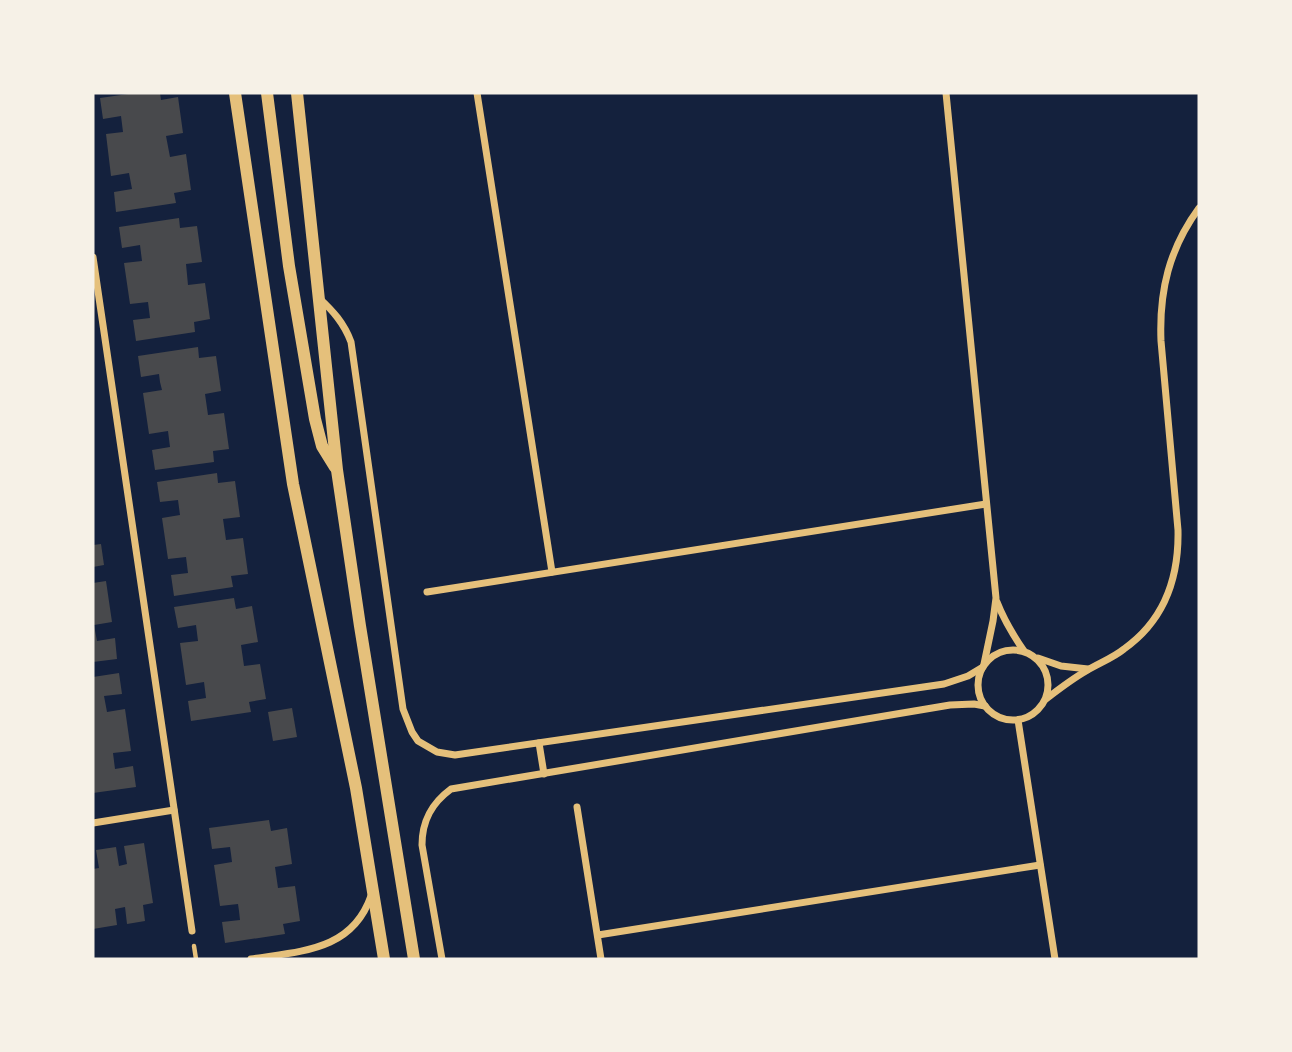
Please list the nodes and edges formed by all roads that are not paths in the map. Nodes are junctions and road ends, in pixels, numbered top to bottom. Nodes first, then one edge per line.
1 (235, 93) edge
2 (267, 93) edge
3 (297, 93) edge
4 (477, 93) edge
5 (946, 93) edge
6 (1199, 208) edge
7 (93, 257) edge
8 (318, 297) junction
9 (337, 470) junction
10 (986, 504) junction
11 (552, 572) junction
12 (426, 592) dead end
13 (996, 598) junction
14 (1024, 651) junction
15 (1036, 657) junction
16 (984, 665) junction
17 (1088, 669) junction
18 (1046, 699) junction
19 (985, 706) junction
20 (1018, 720) junction
21 (539, 743) junction
22 (544, 774) junction
23 (577, 807) dead end
24 (174, 810) junction
25 (93, 823) edge
26 (1040, 865) junction
27 (373, 892) junction
28 (192, 931) dead end
29 (598, 935) junction
30 (251, 959) edge
31 (384, 959) edge
32 (414, 959) edge
33 (442, 959) edge
34 (601, 959) edge
35 (1055, 959) edge

1 - 27 street
2 - 9 street
3 - 8 street
4 - 11 street
5 - 10 street
6 - 17 street
7 - 24 street
8 - 9 street
8 - 21 street
9 - 32 street
10 - 11 street
10 - 13 street
11 - 12 street
13 - 14 street
13 - 16 street
14 - 15 street
14 - 16 street
15 - 17 street
15 - 18 street
16 - 19 street
16 - 21 street
17 - 18 street
18 - 20 street
19 - 20 street
19 - 22 street
20 - 26 street
21 - 22 street
22 - 33 street
23 - 29 street
24 - 25 street
24 - 28 street
26 - 29 street
26 - 35 street
27 - 30 street
27 - 31 street
29 - 34 street

